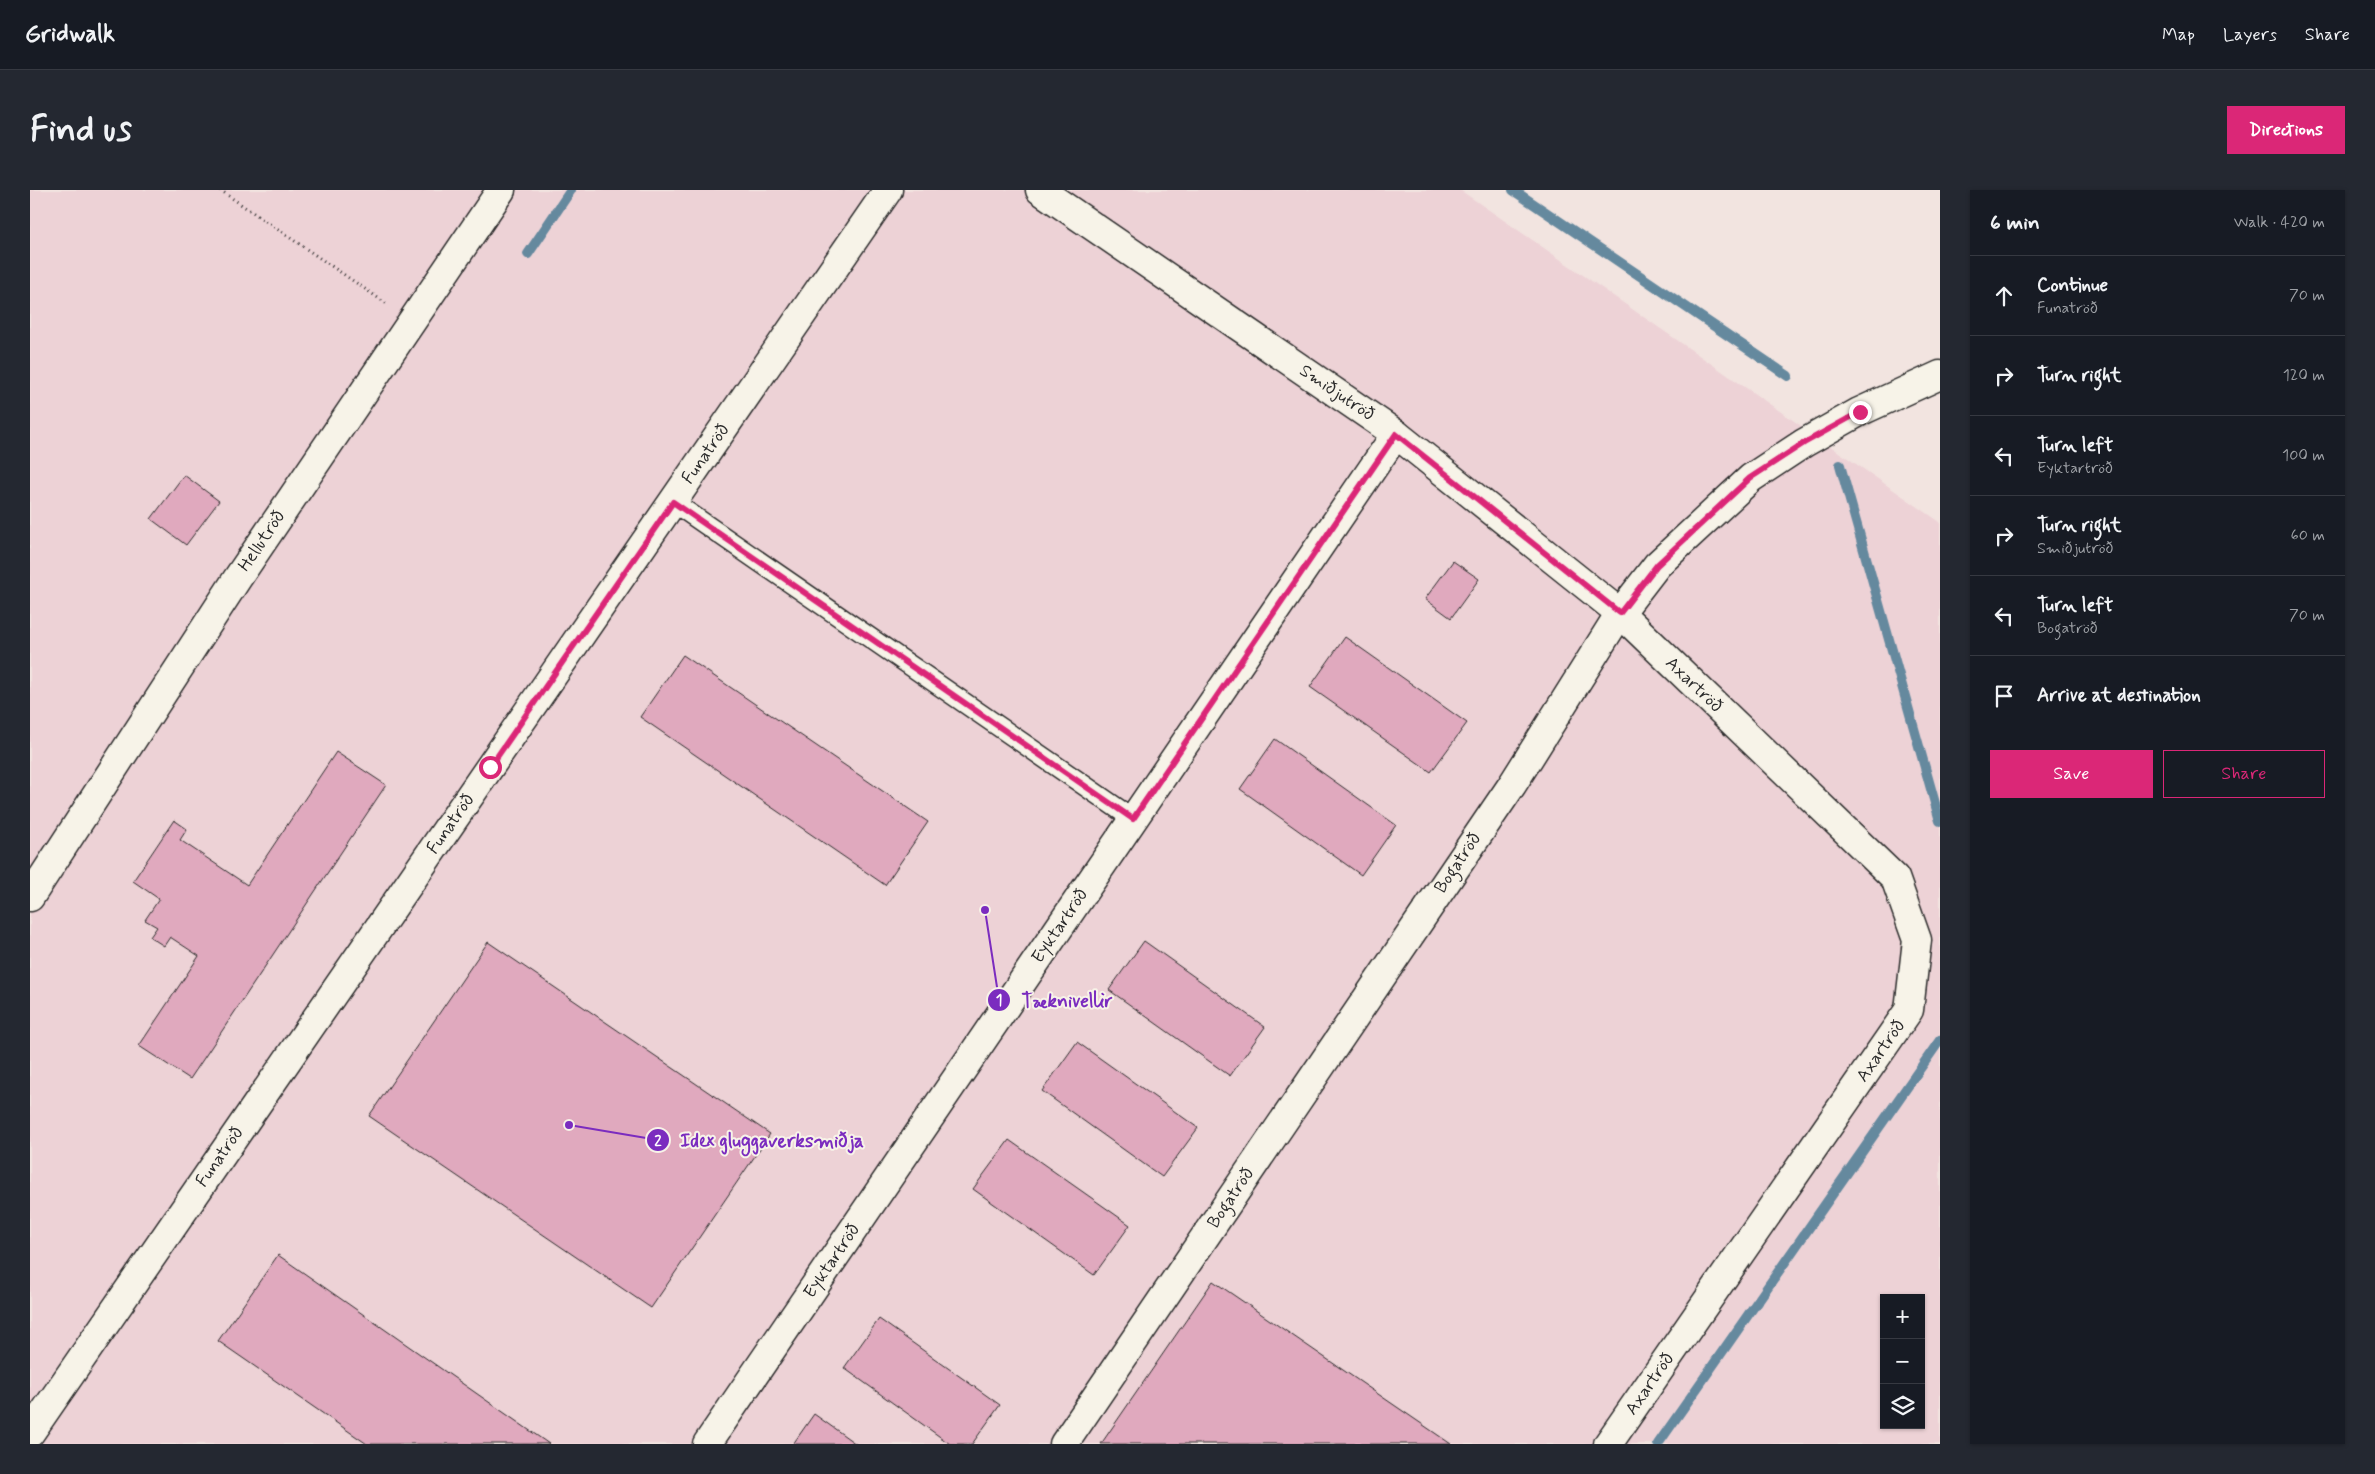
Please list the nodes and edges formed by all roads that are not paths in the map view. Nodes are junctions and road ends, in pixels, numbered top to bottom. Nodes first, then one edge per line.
1 (501, 190) edge
2 (888, 190) edge
3 (1040, 190) edge
4 (1940, 375) edge
5 (1396, 434) junction
6 (673, 502) junction
7 (1620, 613) junction
8 (1133, 819) junction
9 (30, 897) edge
10 (30, 1433) edge
11 (707, 1444) edge
12 (1064, 1444) edge
13 (1608, 1444) edge

1 - 9 street, Hellutröð
2 - 6 street, Funatröð
3 - 5 street, Smiðjutröð
4 - 7 street, Bogatröð
5 - 7 street, Smiðjutröð
5 - 8 street, Eyktartröð
6 - 8 lane
6 - 10 street, Funatröð
7 - 12 street, Bogatröð
7 - 13 street, Axartröð
8 - 11 street, Eyktartröð

